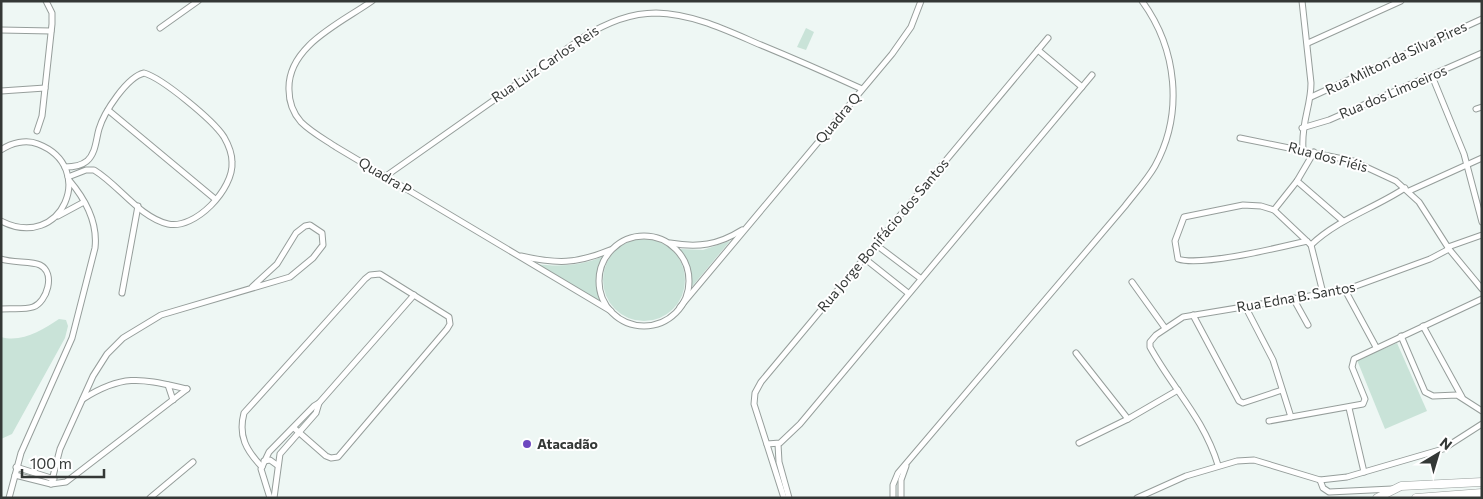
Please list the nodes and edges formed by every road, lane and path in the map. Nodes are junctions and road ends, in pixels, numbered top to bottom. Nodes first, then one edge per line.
1 (46, 1) edge
2 (198, 1) edge
3 (372, 1) edge
4 (921, 1) edge
5 (1142, 1) edge
6 (1401, 1) edge
7 (1303, 2) edge
8 (1482, 19) edge
9 (160, 28) dead end
10 (1, 30) edge
11 (51, 31) junction
12 (1048, 38) dead end
13 (1308, 43) junction
14 (1038, 50) junction
15 (1482, 53) edge
16 (1092, 75) dead end
17 (1432, 76) junction
18 (1082, 87) junction
19 (45, 88) junction
20 (862, 90) junction
21 (1, 91) edge
22 (1311, 97) junction
23 (1482, 107) edge
24 (1476, 109) dead end
25 (108, 110) junction
26 (1302, 128) junction
27 (37, 131) dead end
28 (1240, 138) dead end
29 (1303, 149) junction
30 (1, 150) edge
31 (1314, 152) junction
32 (89, 158) junction
33 (1482, 158) edge
34 (1468, 164) junction
35 (65, 167) junction
36 (94, 170) junction
37 (386, 176) junction
38 (68, 179) junction
39 (1297, 181) junction
40 (1407, 189) junction
41 (215, 199) junction
42 (84, 202) junction
43 (138, 206) junction
44 (1274, 210) junction
45 (144, 211) junction
46 (55, 217) junction
47 (136, 217) junction
48 (1, 221) edge
49 (1343, 221) junction
50 (1482, 222) edge
51 (745, 229) junction
52 (1482, 235) edge
53 (668, 243) junction
54 (1309, 243) junction
55 (875, 244) junction
56 (1448, 248) junction
57 (611, 250) junction
58 (515, 254) junction
59 (864, 258) junction
60 (1, 259) edge
61 (270, 272) junction
62 (920, 278) junction
63 (276, 282) junction
64 (1132, 282) dead end
65 (252, 287) junction
66 (1482, 289) edge
67 (1345, 290) junction
68 (122, 292) dead end
69 (908, 293) junction
70 (1323, 293) junction
71 (414, 295) junction
72 (1293, 298) junction
73 (1482, 300) edge
74 (1245, 306) junction
75 (680, 307) junction
76 (1, 309) edge
77 (611, 311) junction
78 (1194, 315) junction
79 (1308, 325) dead end
80 (1423, 326) junction
81 (1165, 328) junction
82 (1401, 336) junction
83 (1376, 347) junction
84 (1076, 353) dead end
85 (92, 379) junction
86 (168, 385) junction
87 (103, 386) junction
88 (1178, 390) junction
89 (1282, 390) junction
90 (1462, 397) junction
91 (83, 399) junction
92 (173, 400) junction
93 (319, 403) junction
94 (1349, 408) junction
95 (1482, 411) edge
96 (1291, 417) junction
97 (1128, 419) junction
98 (1269, 421) dead end
99 (1482, 424) edge
100 (294, 428) junction
101 (299, 433) junction
102 (1079, 443) dead end
103 (767, 444) junction
104 (778, 444) junction
105 (264, 461) junction
106 (193, 462) dead end
107 (277, 464) junction
108 (1218, 466) junction
109 (16, 467) junction
110 (54, 467) junction
111 (262, 468) junction
112 (1364, 472) junction
113 (14, 475) junction
114 (46, 476) junction
115 (53, 478) junction
116 (898, 479) junction
117 (1320, 480) junction
118 (44, 482) junction
119 (1482, 482) edge
120 (61, 483) junction
121 (267, 483) junction
122 (275, 483) junction
123 (51, 484) junction
124 (782, 484) junction
125 (1392, 489) junction
126 (1482, 493) edge
127 (9, 498) edge
128 (150, 498) edge
129 (270, 498) edge
130 (274, 498) edge
131 (784, 498) edge
132 (789, 498) edge
133 (893, 498) edge
134 (901, 498) edge
135 (1137, 498) edge
136 (1376, 498) edge
137 (1416, 498) edge

1 - 11 street
2 - 9 street
3 - 37 street, Quadra P
4 - 20 street, Quadra Q
5 - 116 street
6 - 13 street
7 - 13 street
8 - 22 street, Rua Milton da Silva Pires
10 - 11 street
11 - 19 street
12 - 14 street, Rua Jorge Bonifácio dos Santos
13 - 22 street
14 - 18 street
14 - 55 street, Rua Jorge Bonifácio dos Santos
15 - 17 street, Rua dos Limoeiros
16 - 18 street
17 - 26 street, Rua dos Limoeiros
17 - 34 street
18 - 62 street
19 - 21 street
19 - 27 street
20 - 37 street, Rua Luiz Carlos Reis
20 - 51 street, Quadra Q
22 - 26 street
23 - 24 street
25 - 32 street
25 - 41 street
25 - 41 street
26 - 29 street
28 - 29 street, Rua dos Fiéis
29 - 31 street, Rua dos Fiéis
30 - 35 street
31 - 39 street
31 - 40 street, Rua dos Fiéis
32 - 35 street
32 - 36 street
33 - 34 street
34 - 40 street
34 - 50 street
35 - 38 street
36 - 38 street
36 - 43 street
37 - 58 street, Quadra P
38 - 42 street
38 - 46 street
39 - 44 street
39 - 49 street
40 - 49 street
40 - 56 street, Rua dos Fiéis
41 - 45 street
42 - 46 street
42 - 109 street
43 - 45 street
43 - 47 street
44 - 54 street
44 - 54 street
45 - 47 street
46 - 48 street
47 - 68 street
49 - 54 street
51 - 53 street
51 - 75 street
52 - 56 street, Rua Edna B. Santos
53 - 57 street
53 - 75 street
54 - 70 street
55 - 59 street, Rua Jorge Bonifácio dos Santos
55 - 62 street
56 - 66 street, Rua dos Fiéis
56 - 67 street, Rua Edna B. Santos
57 - 58 street
57 - 77 street
58 - 77 street, Quadra P
59 - 69 street
59 - 103 street, Rua Jorge Bonifácio dos Santos
60 - 76 street
61 - 63 street
61 - 63 street
61 - 65 street
62 - 69 street
63 - 65 street
64 - 81 street
65 - 85 street
67 - 70 street, Rua Edna B. Santos
67 - 83 street
69 - 104 street
70 - 72 street, Rua Edna B. Santos
71 - 93 street
71 - 101 street
71 - 111 street
72 - 74 street, Rua Edna B. Santos
72 - 79 street
73 - 80 street
74 - 78 street, Rua Edna B. Santos
74 - 89 street
75 - 77 street
78 - 81 street, Rua Edna B. Santos
78 - 89 street
80 - 82 street
80 - 90 street
81 - 88 street, Rua Edna B. Santos
82 - 83 street
82 - 90 street
83 - 94 street
84 - 97 street
85 - 87 street
85 - 91 street
86 - 87 street
86 - 92 street
86 - 92 street
87 - 91 street
88 - 97 street
88 - 108 street
89 - 96 street
90 - 95 street
91 - 110 street
92 - 120 street
93 - 100 street
93 - 101 street
94 - 96 street
94 - 112 street
96 - 98 street
97 - 102 street
99 - 112 street
100 - 101 street
100 - 105 street
101 - 107 street
103 - 104 street
103 - 124 street
104 - 124 street
105 - 107 street
105 - 111 street
106 - 128 street
107 - 122 street
108 - 117 street
108 - 135 street
109 - 113 street
109 - 114 street
110 - 114 street
110 - 115 street
111 - 121 street
112 - 117 street
113 - 118 street
113 - 127 street
114 - 115 street
114 - 118 street
115 - 120 street
115 - 123 street
116 - 133 street
116 - 134 street
117 - 125 street
118 - 123 street
119 - 125 highway
120 - 123 street
121 - 122 street
121 - 129 street
122 - 130 street
124 - 131 street
124 - 132 street
125 - 136 highway
126 - 137 highway

